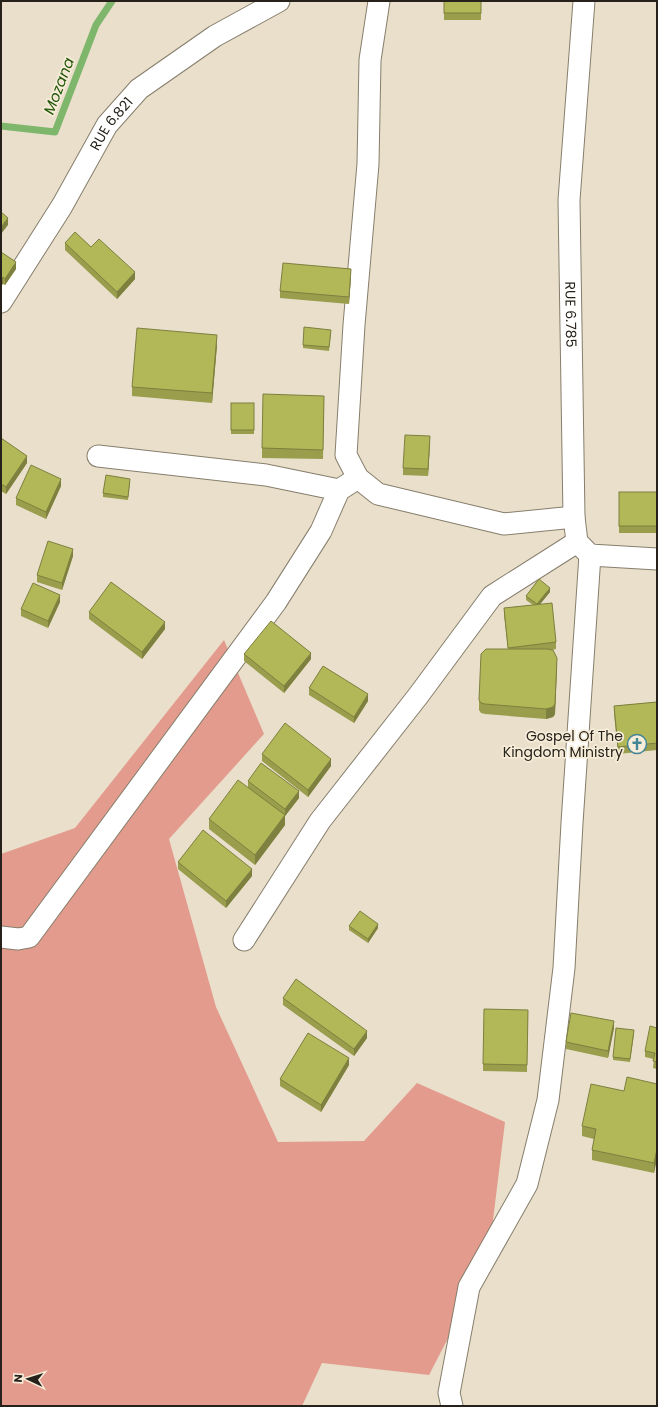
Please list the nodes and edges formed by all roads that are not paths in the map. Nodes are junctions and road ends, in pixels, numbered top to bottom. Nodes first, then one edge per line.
1 (280, 1) edge
2 (379, 1) edge
3 (584, 1) edge
4 (1, 302) edge
5 (98, 456) dead end
6 (358, 478) junction
7 (339, 490) junction
8 (574, 517) junction
9 (584, 548) junction
10 (657, 559) edge
11 (1, 937) edge
12 (244, 940) dead end
13 (452, 1406) edge

1 - 4 street, RUE 6.821
2 - 6 street
3 - 8 street, RUE 6.785
5 - 7 street
6 - 7 street
6 - 8 street
7 - 11 street
8 - 9 street, RUE 6.785
9 - 10 street
9 - 12 street
9 - 13 street, RUE 6.785

